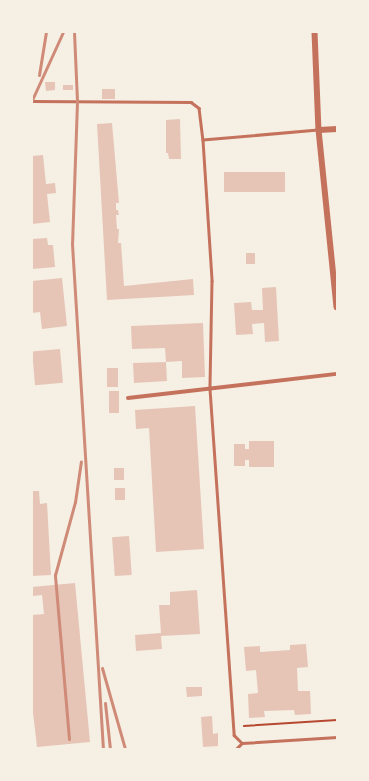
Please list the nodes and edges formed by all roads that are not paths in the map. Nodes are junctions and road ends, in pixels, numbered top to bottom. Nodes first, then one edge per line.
1 (315, 32) edge
2 (32, 101) edge
3 (337, 129) edge
4 (319, 130) junction
5 (202, 140) junction
6 (337, 307) edge
7 (337, 374) edge
8 (210, 389) junction
9 (128, 398) dead end
10 (337, 737) edge
11 (242, 744) junction
12 (236, 749) edge

1 - 4 street
2 - 5 lane
3 - 4 street
4 - 5 lane
4 - 6 street
5 - 8 lane
7 - 8 street
8 - 9 street
8 - 11 lane
10 - 11 lane
11 - 12 lane

